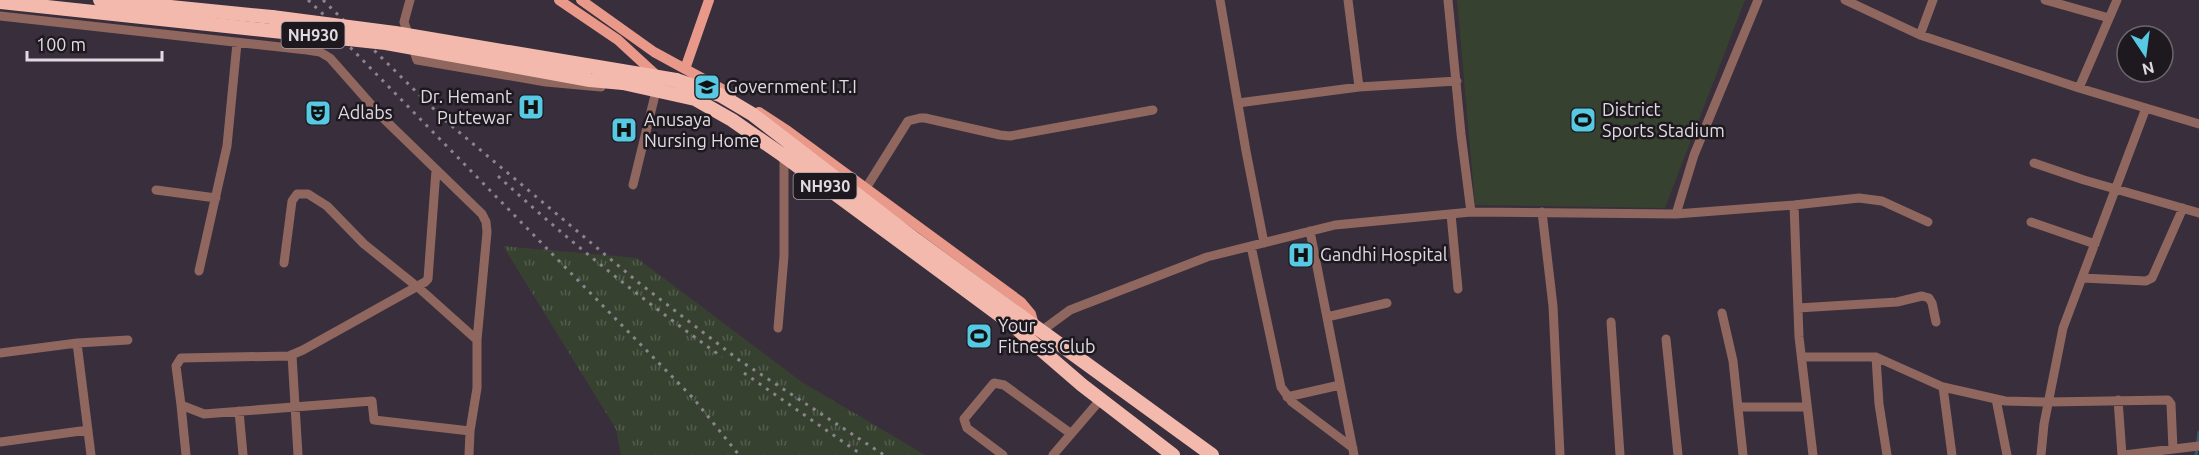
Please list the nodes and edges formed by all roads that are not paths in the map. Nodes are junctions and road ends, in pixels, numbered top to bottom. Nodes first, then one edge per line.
1 (100, 0) edge
2 (410, 0) edge
3 (559, 0) edge
4 (581, 0) edge
5 (709, 0) edge
6 (1220, 0) edge
7 (1348, 0) edge
8 (1448, 0) edge
9 (1758, 0) edge
10 (1845, 0) edge
11 (1933, 0) edge
12 (2045, 0) edge
13 (2117, 0) edge
14 (0, 2) edge
15 (0, 16) edge
16 (2109, 18) junction
17 (1920, 35) junction
18 (237, 43) junction
19 (685, 69) junction
20 (1457, 81) junction
21 (1359, 87) junction
22 (2079, 88) junction
23 (650, 89) junction
24 (679, 96) junction
25 (1238, 103) junction
26 (2146, 108) junction
27 (1153, 110) dead end
28 (2199, 124) edge
29 (784, 156) junction
30 (2034, 163) dead end
31 (436, 170) junction
32 (633, 185) dead end
33 (866, 188) junction
34 (2116, 189) junction
35 (156, 190) dead end
36 (216, 198) junction
37 (1794, 205) junction
38 (2183, 208) junction
39 (1471, 212) junction
40 (1542, 212) junction
41 (1676, 213) junction
42 (2199, 213) edge
43 (1451, 214) junction
44 (1928, 222) dead end
45 (2031, 222) dead end
46 (1310, 231) junction
47 (1264, 243) junction
48 (2095, 244) junction
49 (1251, 246) junction
50 (284, 263) dead end
51 (200, 271) dead end
52 (2082, 278) junction
53 (416, 286) junction
54 (1458, 289) dead end
55 (1387, 303) dead end
56 (1798, 308) junction
57 (1722, 313) dead end
58 (1327, 317) junction
59 (1611, 322) dead end
60 (1936, 322) dead end
61 (778, 328) dead end
62 (1037, 330) junction
63 (1666, 339) dead end
64 (128, 340) dead end
65 (477, 340) junction
66 (77, 343) junction
67 (0, 353) edge
68 (292, 355) junction
69 (1802, 357) junction
70 (1876, 357) junction
71 (1340, 385) junction
72 (1942, 387) junction
73 (1287, 397) junction
74 (1101, 399) junction
75 (1996, 399) junction
76 (2118, 400) junction
77 (2048, 402) junction
78 (181, 405) junction
79 (295, 406) junction
80 (1808, 406) junction
81 (1738, 407) junction
82 (239, 411) junction
83 (88, 430) junction
84 (470, 431) junction
85 (1070, 434) junction
86 (0, 442) edge
87 (2199, 446) edge
88 (2173, 449) junction
89 (1353, 452) edge
90 (91, 455) edge
91 (186, 455) edge
92 (243, 455) edge
93 (298, 455) edge
94 (469, 455) edge
95 (1003, 455) edge
96 (1053, 455) edge
97 (1173, 455) edge
98 (1212, 455) edge
99 (1560, 455) edge
100 (1620, 455) edge
101 (1678, 455) edge
102 (1743, 455) edge
103 (1813, 455) edge
104 (1887, 455) edge
105 (1952, 455) edge
106 (2007, 455) edge
107 (2041, 455) edge
108 (2123, 455) edge

1 - 62 highway, NH930, bridge
2 - 23 street
3 - 24 main road
4 - 19 main road
5 - 19 main road
6 - 25 street
7 - 21 street
8 - 20 street
9 - 41 street
10 - 17 street
11 - 17 street
12 - 16 street
13 - 16 street
14 - 23 highway, NH930, bridge
15 - 18 street
16 - 22 street
17 - 22 street
18 - 31 street
18 - 36 street
19 - 33 main road
20 - 21 street
20 - 39 street
21 - 25 street
22 - 26 street
23 - 24 highway, NH930
23 - 32 street
24 - 29 highway, NH930
25 - 47 street
26 - 28 street
26 - 34 street
27 - 33 street
29 - 61 street
29 - 74 highway, NH930
30 - 34 street
31 - 53 street
31 - 65 street
33 - 62 main road
34 - 38 street
34 - 48 street
35 - 36 street
36 - 51 street
37 - 41 street
37 - 44 street
37 - 56 street
38 - 42 street
38 - 52 street
39 - 40 street
39 - 43 street
40 - 41 street
40 - 99 street
43 - 46 street
43 - 54 street
45 - 48 street
46 - 47 street
46 - 58 street
47 - 49 street
48 - 52 street
49 - 62 street
49 - 73 street
50 - 53 street
52 - 77 street
53 - 65 street
53 - 68 street
55 - 58 street
56 - 60 street
56 - 69 street
57 - 81 street
58 - 71 street
59 - 100 street
62 - 98 highway, NH930
63 - 101 street
64 - 66 street
65 - 84 street
66 - 67 street
66 - 83 street
68 - 78 street
68 - 79 street
69 - 70 street
69 - 80 street
70 - 72 street
70 - 104 street
71 - 73 street
71 - 89 street
72 - 75 street
72 - 105 street
73 - 89 street
74 - 85 street
74 - 97 highway, NH930
75 - 77 street
75 - 106 street
76 - 77 street
76 - 88 street
76 - 108 street
77 - 107 street
78 - 82 street
78 - 91 street
79 - 82 street
79 - 84 street
79 - 93 street
80 - 81 street
80 - 103 street
81 - 102 street
82 - 92 street
83 - 86 street
83 - 90 street
84 - 94 street
85 - 95 street
85 - 96 street
87 - 88 street
88 - 108 street

